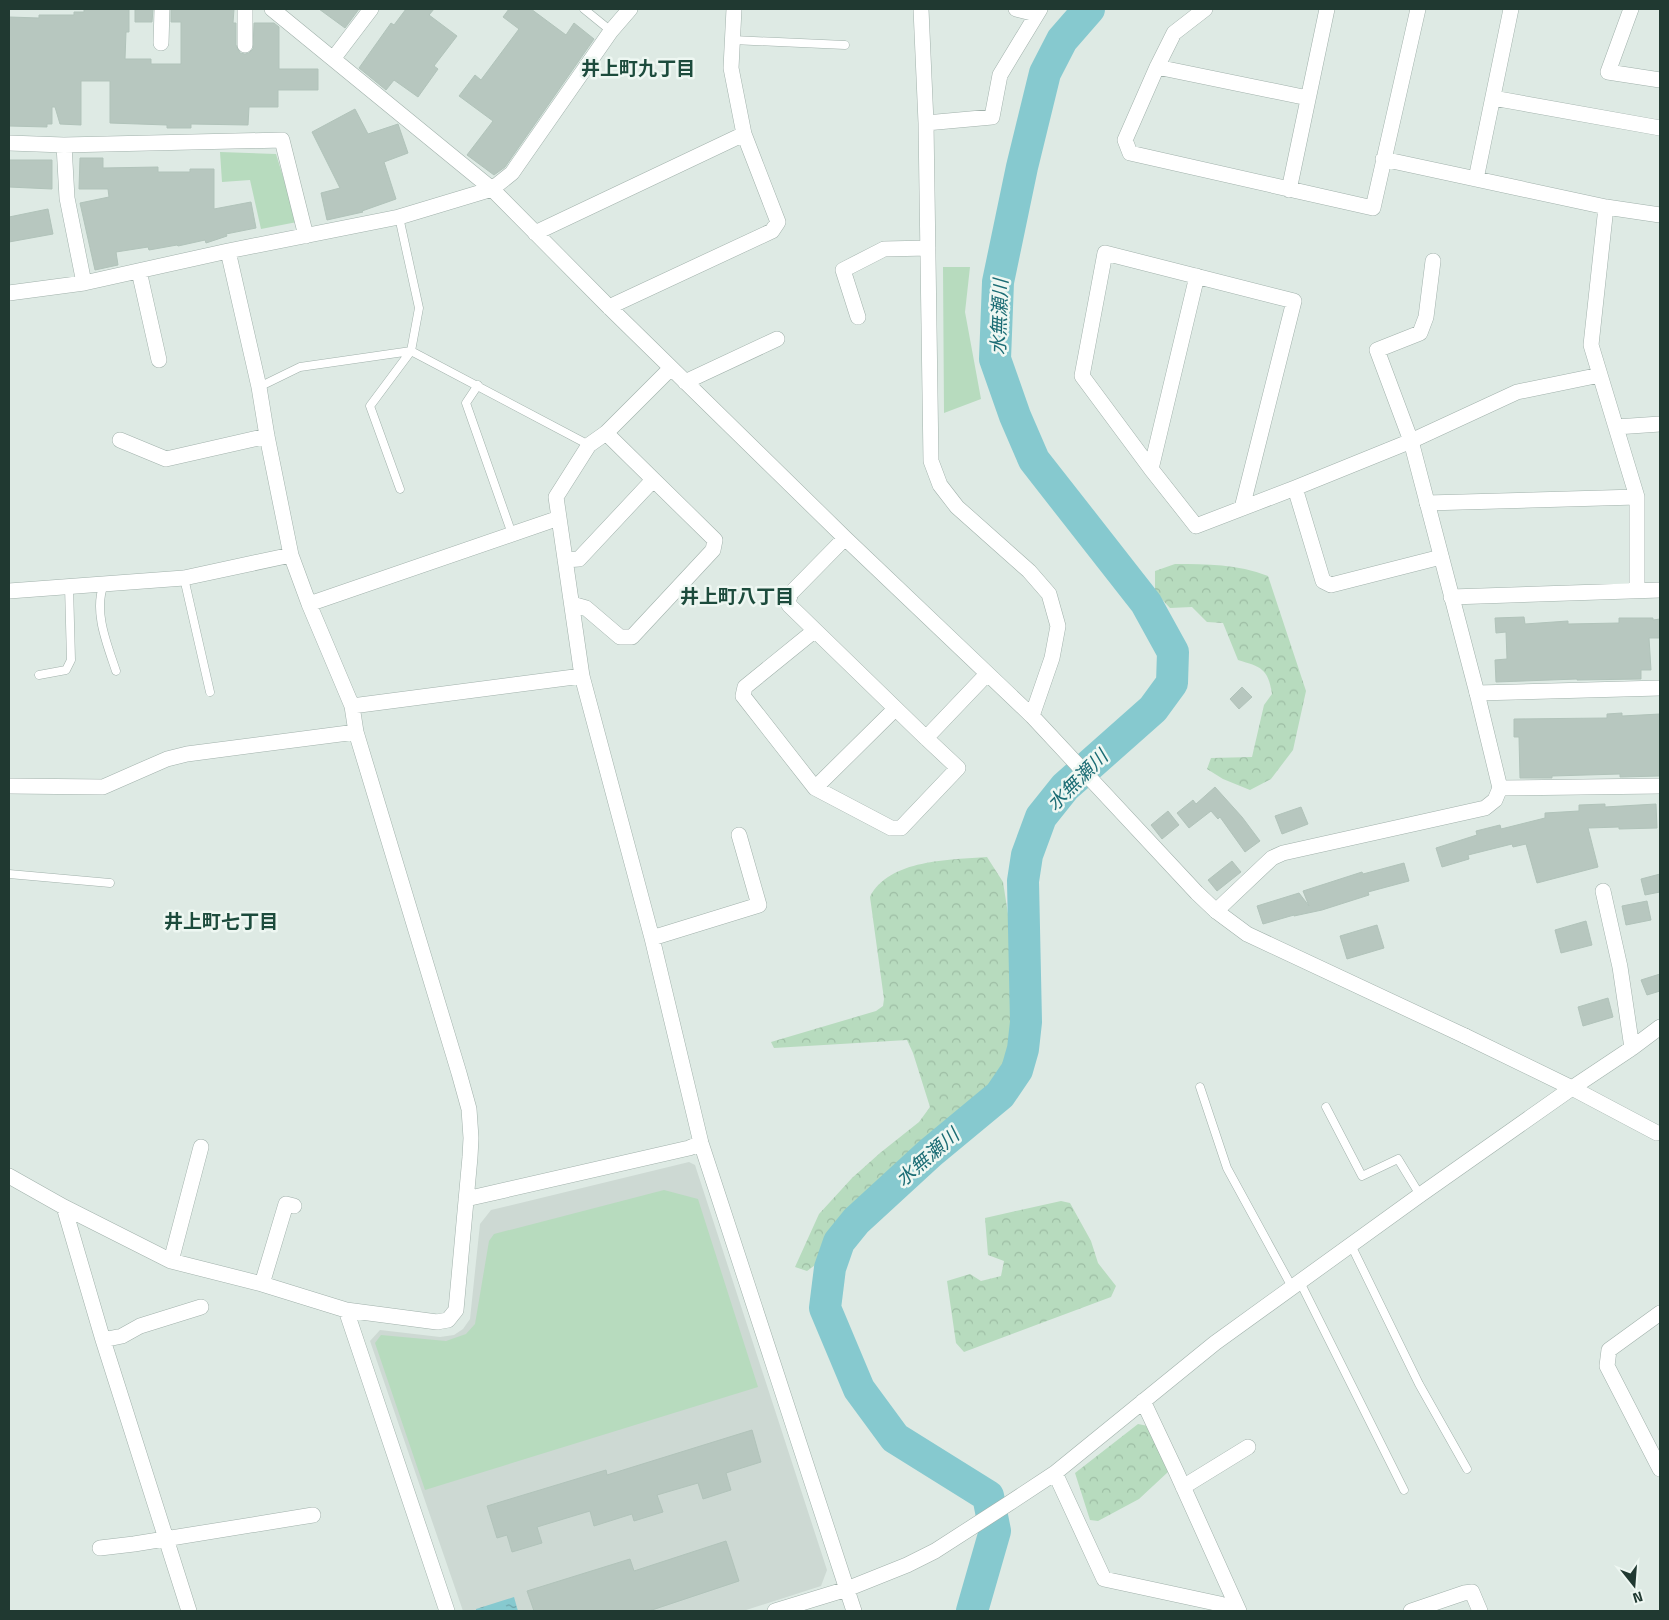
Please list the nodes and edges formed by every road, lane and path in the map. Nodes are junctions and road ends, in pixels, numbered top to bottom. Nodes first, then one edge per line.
1 (162, 9) edge
2 (246, 9) edge
3 (272, 9) edge
4 (371, 9) edge
5 (584, 9) edge
6 (630, 9) edge
7 (734, 9) edge
8 (922, 9) edge
9 (1016, 9) edge
10 (1205, 9) edge
11 (1327, 9) edge
12 (1418, 9) edge
13 (1511, 9) edge
14 (1631, 9) edge
15 (1038, 12) edge
16 (612, 32) junction
17 (733, 40) junction
18 (161, 43) dead end
19 (845, 44) dead end
20 (245, 45) dead end
21 (333, 58) junction
22 (1157, 66) junction
23 (1660, 80) edge
24 (1308, 98) junction
25 (1493, 98) junction
26 (926, 123) junction
27 (1660, 128) edge
28 (744, 134) junction
29 (9, 142) edge
30 (64, 145) junction
31 (1383, 159) junction
32 (1476, 179) junction
33 (492, 190) junction
34 (1289, 190) junction
35 (1606, 207) junction
36 (1660, 215) edge
37 (399, 216) junction
38 (535, 233) junction
39 (306, 236) junction
40 (928, 248) junction
41 (228, 251) junction
42 (1433, 261) dead end
43 (139, 271) junction
44 (1198, 276) junction
45 (84, 283) junction
46 (9, 292) edge
47 (609, 307) junction
48 (858, 317) dead end
49 (777, 339) dead end
50 (411, 351) junction
51 (159, 360) dead end
52 (671, 368) junction
53 (1600, 375) junction
54 (685, 382) junction
55 (478, 385) junction
56 (259, 387) junction
57 (1660, 424) edge
58 (1616, 427) junction
59 (606, 433) junction
60 (267, 436) junction
61 (120, 440) dead end
62 (1411, 441) junction
63 (589, 445) junction
64 (1151, 469) junction
65 (653, 480) junction
66 (1296, 488) junction
67 (400, 489) dead end
68 (1637, 497) junction
69 (1427, 503) junction
70 (1242, 508) junction
71 (559, 518) junction
72 (512, 534) junction
73 (845, 538) junction
74 (291, 555) junction
75 (1441, 557) junction
76 (565, 560) junction
77 (184, 578) junction
78 (104, 584) junction
79 (69, 586) junction
80 (1660, 590) edge
81 (9, 591) edge
82 (1637, 591) junction
83 (1451, 597) junction
84 (309, 604) junction
85 (572, 604) junction
86 (814, 631) junction
87 (116, 671) dead end
88 (987, 674) junction
89 (39, 675) dead end
90 (582, 676) junction
91 (1660, 688) edge
92 (210, 692) dead end
93 (1477, 692) junction
94 (352, 706) junction
95 (895, 709) junction
96 (1032, 716) junction
97 (356, 732) junction
98 (926, 738) junction
99 (9, 786) edge
100 (1660, 786) edge
101 (815, 788) junction
102 (1500, 788) junction
103 (739, 835) dead end
104 (9, 874) edge
105 (110, 882) dead end
106 (1603, 891) dead end
107 (1216, 911) junction
108 (652, 938) junction
109 (1660, 1027) edge
110 (1632, 1048) junction
111 (1200, 1087) dead end
112 (1572, 1088) junction
113 (1326, 1107) dead end
114 (1659, 1134) edge
115 (702, 1142) junction
116 (201, 1147) dead end
117 (9, 1176) edge
118 (1420, 1196) junction
119 (466, 1199) junction
120 (294, 1206) dead end
121 (64, 1207) junction
122 (1350, 1245) junction
123 (170, 1261) junction
124 (262, 1284) junction
125 (1296, 1285) junction
126 (201, 1307) dead end
127 (346, 1310) junction
128 (1660, 1313) edge
129 (104, 1340) junction
130 (1143, 1401) junction
131 (1248, 1447) dead end
132 (1467, 1469) dead end
133 (1660, 1469) edge
134 (1055, 1473) junction
135 (1183, 1487) junction
136 (1404, 1490) dead end
137 (314, 1515) dead end
138 (166, 1539) junction
139 (100, 1548) dead end
140 (846, 1589) junction
141 (189, 1611) edge
142 (447, 1611) edge
143 (775, 1611) edge
144 (854, 1611) edge
145 (1238, 1611) edge
146 (1411, 1611) edge
147 (1480, 1611) edge

1 - 18 street
2 - 20 street
3 - 21 street
4 - 21 street
5 - 16 lane
6 - 16 street
7 - 17 street
8 - 26 street
9 - 15 street
10 - 22 street
11 - 24 street
12 - 31 street
13 - 25 street
14 - 23 street
15 - 26 street
16 - 33 street
17 - 19 lane
17 - 28 street
21 - 33 street
22 - 24 street
22 - 34 street
24 - 34 street
25 - 27 street
25 - 32 street
26 - 40 street
28 - 38 street
28 - 47 street
29 - 30 street
30 - 39 street
30 - 45 street
31 - 32 street
31 - 34 street
32 - 35 street
33 - 37 street
33 - 38 street
35 - 36 street
35 - 53 street
37 - 39 street
37 - 50 lane
38 - 47 street
39 - 41 street
40 - 48 street
40 - 96 street
41 - 43 street
41 - 56 street
42 - 62 street
43 - 45 street
43 - 51 street
44 - 64 street
44 - 64 street
44 - 70 street
45 - 46 street
47 - 52 street
49 - 54 street
50 - 55 lane
50 - 56 lane
50 - 67 lane
52 - 54 street
52 - 59 street
53 - 58 street
53 - 62 street
54 - 73 street
55 - 63 lane
55 - 72 lane
56 - 60 street
57 - 58 street
58 - 68 street
59 - 63 street
59 - 65 street
60 - 61 street
60 - 74 street
62 - 66 street
62 - 69 street
63 - 71 street
64 - 70 street
65 - 76 street
65 - 85 street
66 - 70 street
66 - 75 street
68 - 69 street
68 - 82 street
69 - 75 street
71 - 72 street
71 - 76 street
72 - 84 street
73 - 86 street
73 - 88 street
74 - 77 street
74 - 84 street
75 - 83 street
76 - 85 street
77 - 78 street
77 - 92 lane
78 - 79 street
78 - 87 lane
79 - 81 street
79 - 89 lane
80 - 82 street
82 - 83 street
83 - 93 street
84 - 94 street
85 - 90 street
86 - 95 street
86 - 101 street
88 - 96 street
88 - 98 street
90 - 94 street
90 - 108 street
91 - 93 street
93 - 102 street
94 - 97 street
95 - 98 street
95 - 101 street
96 - 107 street
97 - 99 street
97 - 119 street
98 - 101 street
100 - 102 street
102 - 107 street
103 - 108 street
104 - 105 lane
106 - 110 street
107 - 112 street
108 - 115 street
109 - 110 street
110 - 112 street
111 - 125 lane
112 - 114 street
112 - 118 street
113 - 118 lane
115 - 119 street
115 - 140 street
116 - 123 street
117 - 121 street
118 - 122 street
119 - 127 street
120 - 124 street
121 - 123 street
121 - 129 street
122 - 125 street
122 - 132 lane
123 - 124 street
124 - 127 street
125 - 130 street
125 - 136 lane
126 - 129 street
127 - 142 street
128 - 133 street
129 - 138 street
130 - 134 street
130 - 135 street
131 - 135 street
134 - 140 street
134 - 145 street
135 - 145 street
137 - 138 street
138 - 139 street
138 - 141 street
140 - 143 street
140 - 144 street
146 - 147 street

